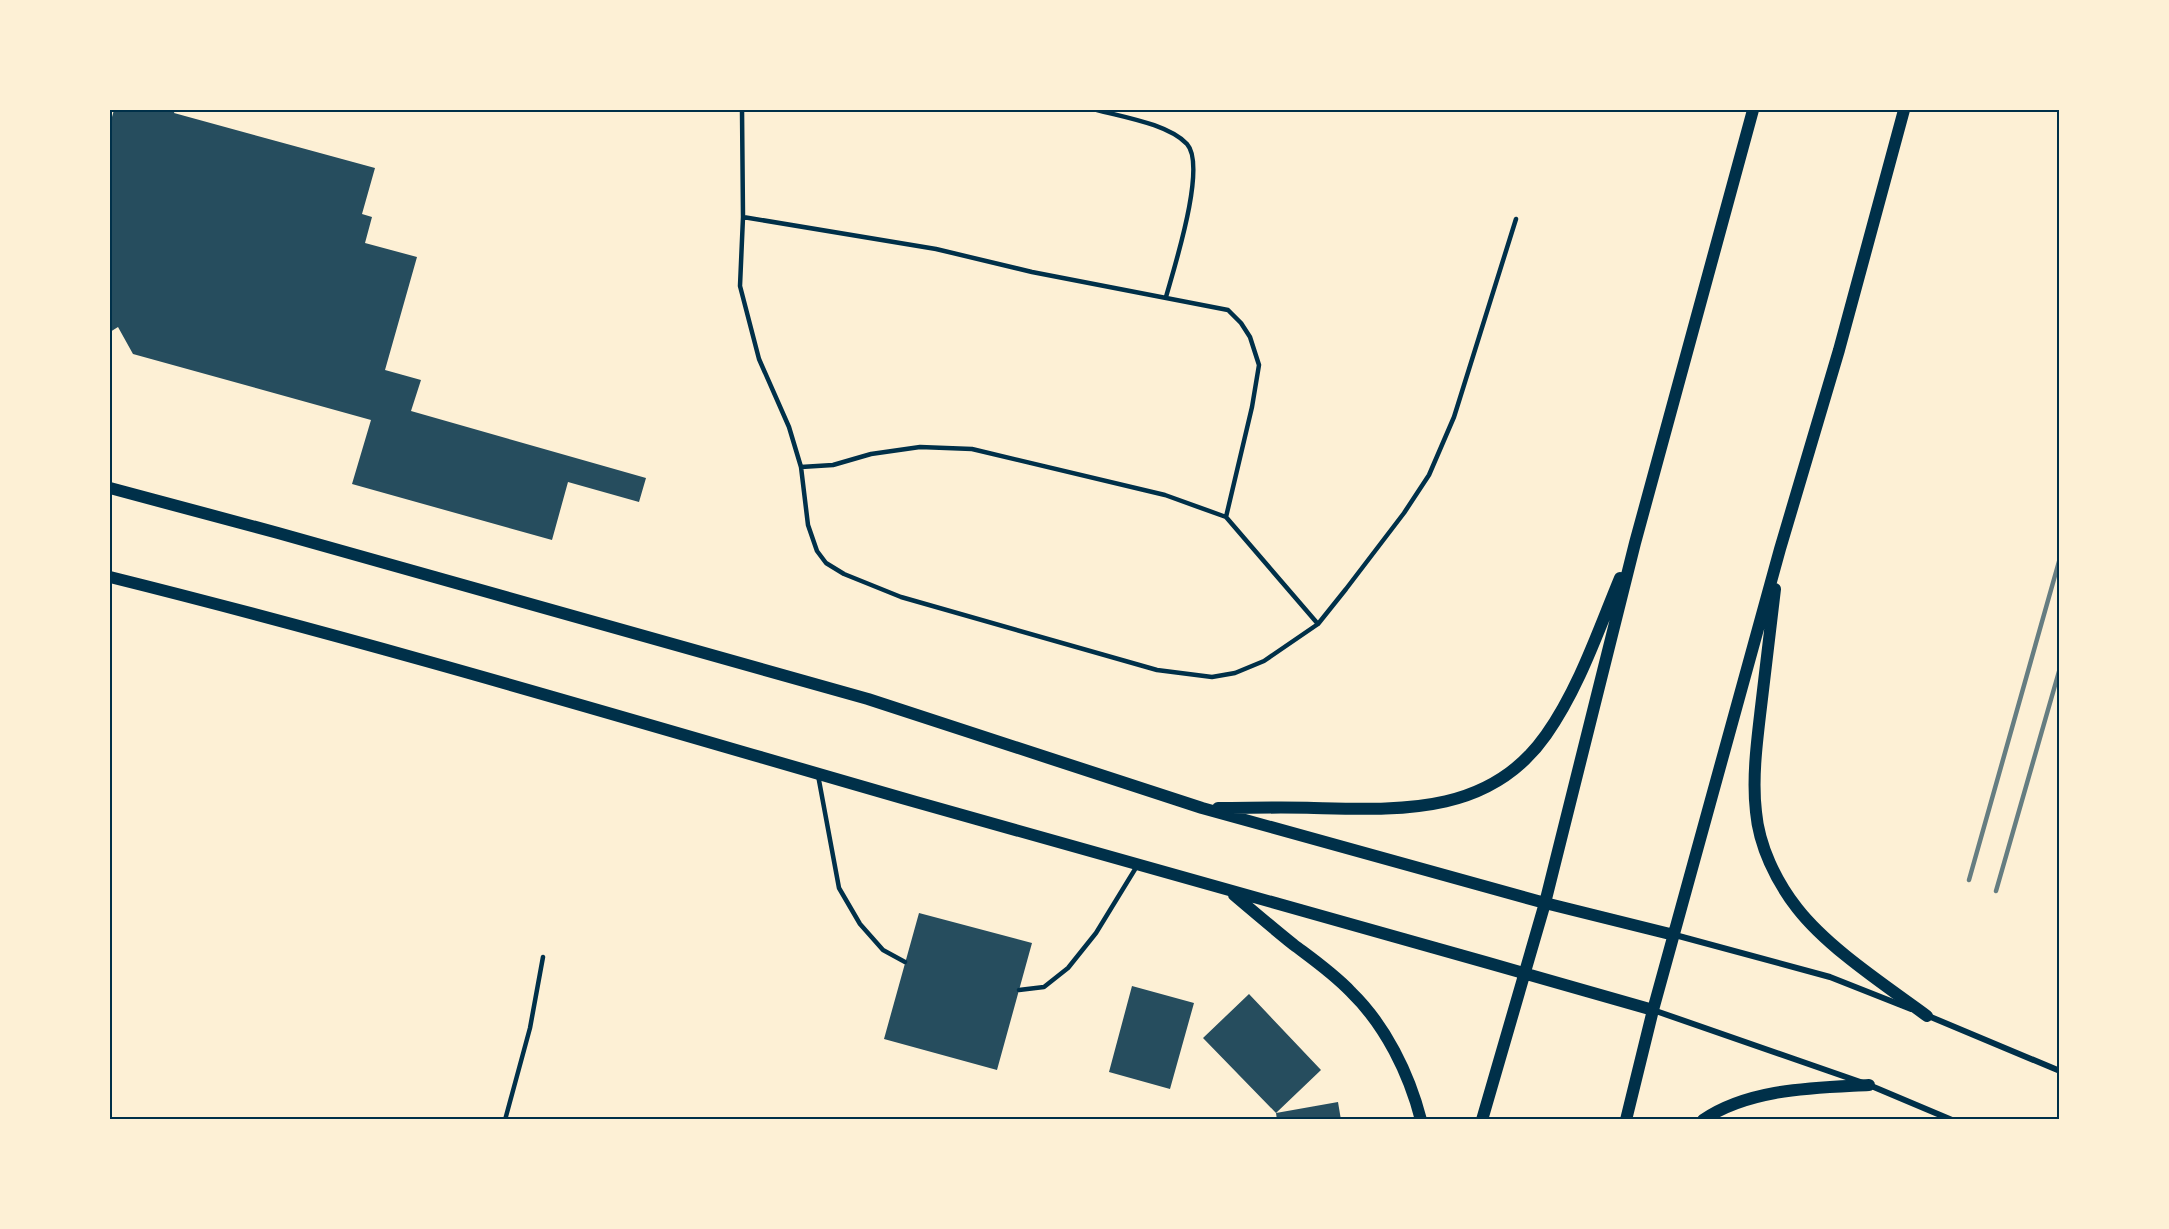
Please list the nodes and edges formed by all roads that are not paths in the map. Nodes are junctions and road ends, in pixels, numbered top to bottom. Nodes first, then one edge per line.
1 (742, 110) edge
2 (1097, 110) edge
3 (1753, 110) edge
4 (1904, 110) edge
5 (743, 217) junction
6 (1516, 219) dead end
7 (1166, 297) junction
8 (801, 467) junction
9 (110, 488) edge
10 (1226, 517) junction
11 (1635, 543) junction
12 (1780, 549) junction
13 (110, 577) edge
14 (1318, 624) junction
15 (818, 774) junction
16 (1202, 808) junction
17 (1137, 866) junction
18 (1230, 892) junction
19 (1545, 903) junction
20 (1674, 935) junction
21 (543, 957) dead end
22 (905, 962) dead end
23 (1525, 973) junction
24 (1019, 990) dead end
25 (1653, 1010) junction
26 (1927, 1016) junction
27 (2060, 1071) edge
28 (1869, 1085) junction
29 (505, 1119) edge
30 (1421, 1119) edge
31 (1482, 1119) edge
32 (1626, 1119) edge
33 (1703, 1119) edge
34 (1952, 1119) edge

1 - 5 lane
2 - 7 lane
3 - 11 main road
4 - 12 main road
5 - 7 lane
5 - 8 lane
6 - 14 lane
7 - 10 lane
8 - 10 lane
8 - 14 lane
9 - 16 main road
10 - 14 lane
11 - 16 main road
11 - 19 main road
12 - 20 main road
12 - 26 main road
13 - 15 main road
15 - 17 main road
15 - 22 lane
16 - 19 main road
17 - 18 main road
17 - 24 lane
18 - 23 main road
18 - 30 main road
19 - 20 main road
19 - 23 main road
20 - 25 main road
20 - 26 street
21 - 29 lane
23 - 25 main road
23 - 31 main road
25 - 28 street
25 - 32 main road
26 - 27 street
28 - 33 main road
28 - 34 street

